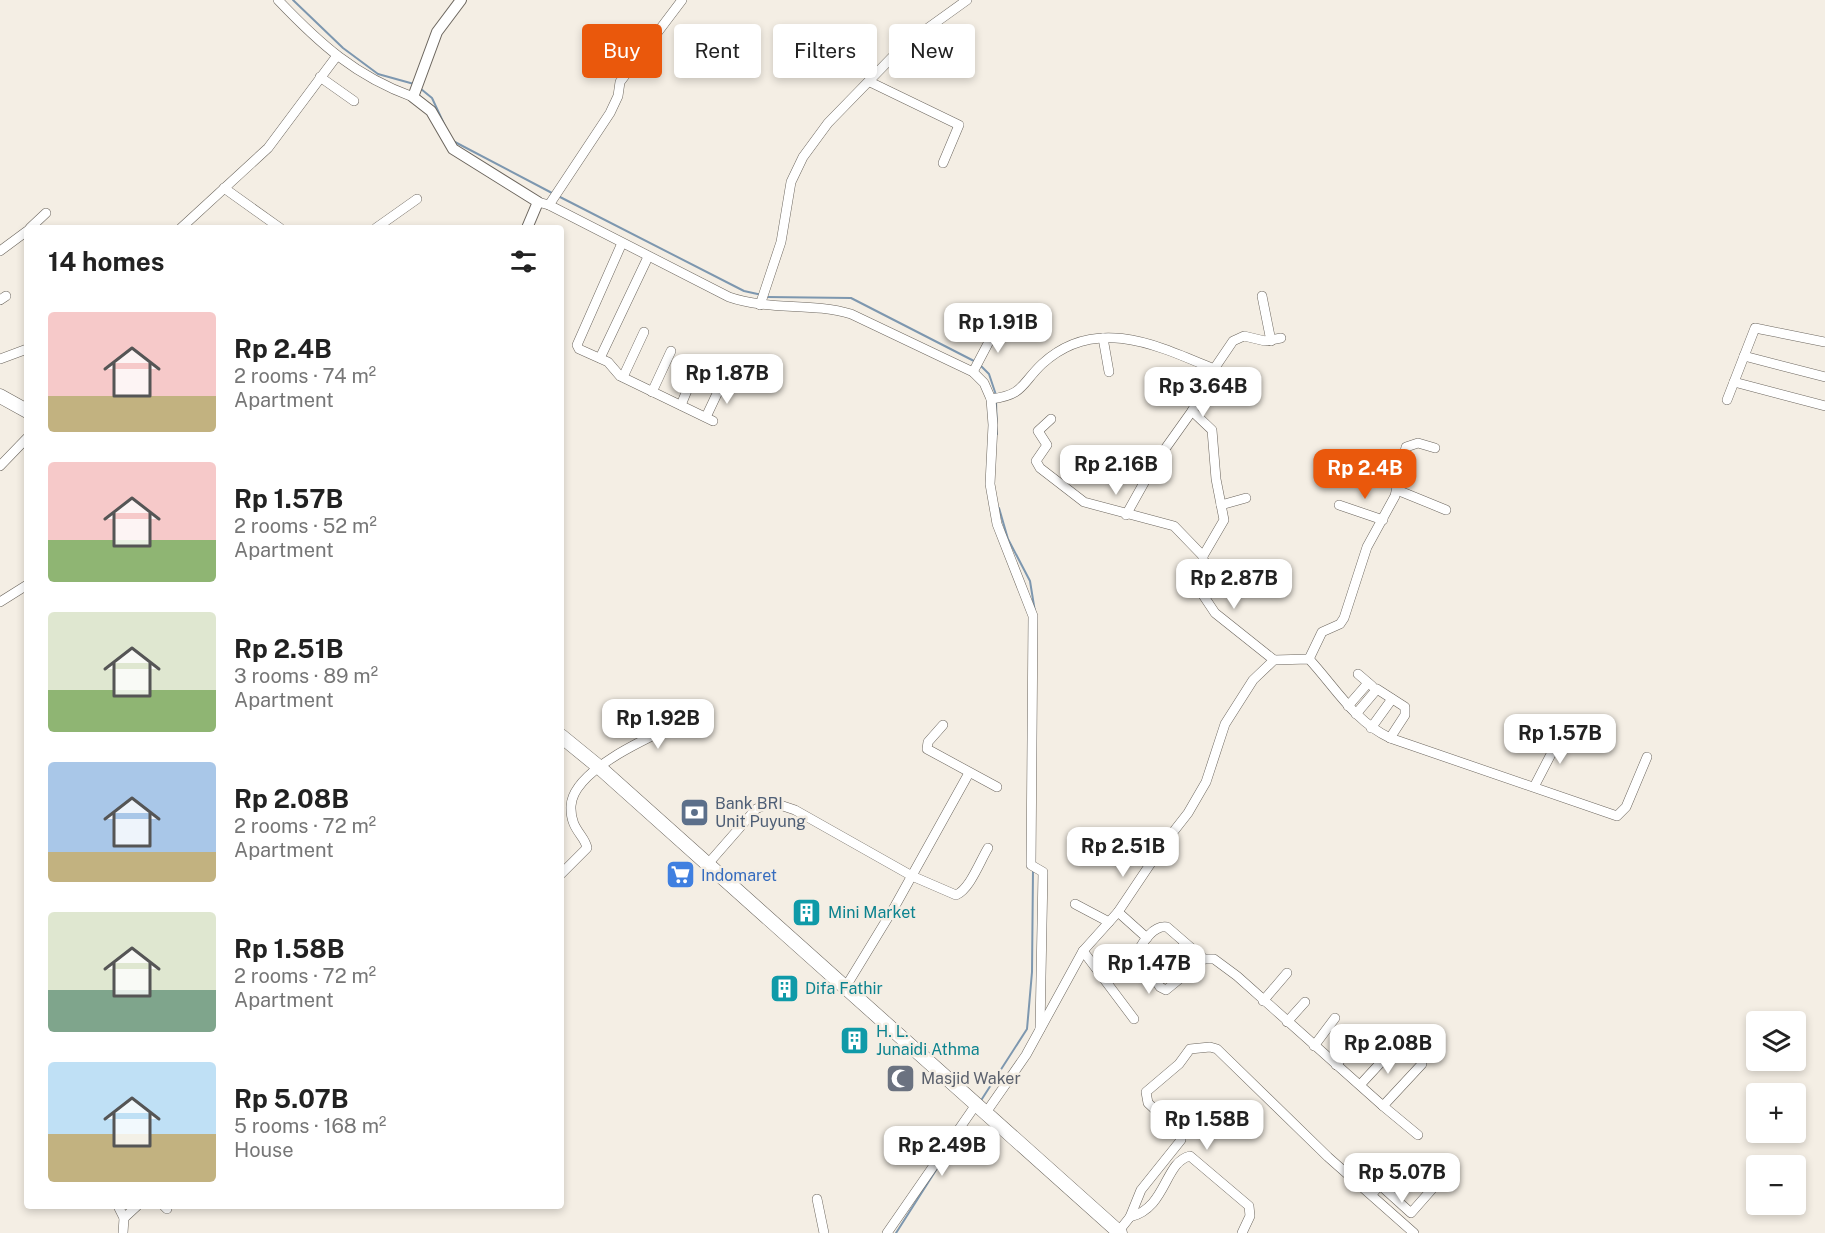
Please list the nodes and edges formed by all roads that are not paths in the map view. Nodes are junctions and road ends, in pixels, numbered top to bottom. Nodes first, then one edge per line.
1 (278, 0) edge
2 (461, 0) edge
3 (682, 0) edge
4 (967, 0) edge
5 (336, 57) junction
6 (320, 77) junction
7 (870, 82) junction
8 (414, 92) junction
9 (354, 101) dead end
10 (944, 164) dead end
11 (224, 188) junction
12 (417, 199) dead end
13 (546, 203) junction
14 (46, 213) dead end
15 (32, 225) edge
16 (184, 225) edge
17 (276, 225) edge
18 (380, 225) edge
19 (528, 225) edge
20 (24, 232) edge
21 (622, 243) junction
22 (0, 251) edge
23 (648, 257) junction
24 (1262, 296) dead end
25 (762, 299) junction
26 (644, 332) dead end
27 (993, 334) dead end
28 (1103, 338) junction
29 (1281, 338) dead end
30 (1271, 341) junction
31 (1825, 342) edge
32 (24, 350) edge
33 (671, 351) dead end
34 (1744, 356) junction
35 (600, 358) junction
36 (0, 359) edge
37 (976, 366) junction
38 (1214, 369) junction
39 (695, 370) dead end
40 (1109, 372) dead end
41 (623, 377) junction
42 (1825, 377) edge
43 (723, 381) dead end
44 (1734, 382) junction
45 (652, 392) junction
46 (0, 396) edge
47 (994, 399) junction
48 (1728, 400) dead end
49 (681, 405) junction
50 (1825, 406) edge
51 (24, 409) edge
52 (1192, 411) junction
53 (1051, 419) dead end
54 (24, 441) edge
55 (1435, 448) dead end
56 (0, 466) edge
57 (1397, 490) junction
58 (1246, 498) dead end
59 (1221, 505) junction
60 (1339, 505) dead end
61 (1446, 510) dead end
62 (1126, 514) junction
63 (1383, 520) junction
64 (1203, 559) junction
65 (1223, 573) dead end
66 (24, 587) edge
67 (0, 602) edge
68 (1309, 658) junction
69 (1274, 660) junction
70 (1358, 675) dead end
71 (1368, 683) junction
72 (1377, 689) junction
73 (1392, 699) junction
74 (1348, 706) junction
75 (703, 712) dead end
76 (1356, 714) junction
77 (943, 725) dead end
78 (1371, 728) junction
79 (1562, 733) dead end
80 (564, 738) edge
81 (1389, 738) junction
82 (1647, 757) dead end
83 (599, 766) junction
84 (969, 773) junction
85 (1534, 786) junction
86 (998, 787) dead end
87 (988, 848) dead end
88 (707, 865) junction
89 (564, 871) edge
90 (912, 876) junction
91 (1075, 904) dead end
92 (1118, 912) junction
93 (1109, 922) junction
94 (1148, 938) junction
95 (1185, 944) junction
96 (1083, 951) junction
97 (1204, 959) junction
98 (1287, 973) dead end
99 (1154, 977) junction
100 (845, 988) junction
101 (1263, 1001) junction
102 (1305, 1002) dead end
103 (1335, 1018) dead end
104 (1134, 1019) dead end
105 (1287, 1022) junction
106 (1040, 1029) junction
107 (1366, 1030) dead end
108 (1314, 1046) junction
109 (1396, 1046) dead end
110 (1422, 1064) dead end
111 (1336, 1065) junction
112 (1360, 1085) junction
113 (1383, 1106) junction
114 (980, 1109) junction
115 (1418, 1135) dead end
116 (1433, 1188) dead end
117 (1372, 1194) junction
118 (817, 1199) dead end
119 (119, 1209) edge
120 (134, 1209) edge
121 (1130, 1217) junction
122 (124, 1218) junction
123 (1119, 1232) edge
124 (123, 1233) edge
125 (824, 1233) edge
126 (887, 1233) edge
127 (1242, 1233) edge
128 (1414, 1233) edge

1 - 5 street
2 - 8 street
3 - 13 street
4 - 7 street
5 - 6 street
5 - 8 street
6 - 9 street
6 - 11 street
7 - 10 street
7 - 25 street
8 - 13 street
11 - 16 street
11 - 17 street
12 - 18 street
13 - 19 street
13 - 21 street
14 - 15 street
20 - 22 street
21 - 23 street
21 - 35 street
23 - 25 street
23 - 35 street
24 - 30 street
25 - 37 street
26 - 41 street
27 - 37 street
28 - 38 street
28 - 40 street
28 - 47 street
29 - 30 street
30 - 38 street
31 - 34 street
32 - 36 street
33 - 45 street
34 - 42 street
34 - 44 street
35 - 41 street
37 - 47 street
38 - 52 street
39 - 49 street
41 - 45 street
43 - 49 street
44 - 48 street
44 - 50 street
45 - 49 street
46 - 51 main road
47 - 106 street
52 - 59 street
52 - 62 street
53 - 62 street
54 - 56 street
55 - 57 street
57 - 61 street
57 - 63 street
58 - 59 street
59 - 64 street
60 - 63 street
62 - 64 street
63 - 68 street
64 - 65 street
64 - 69 street
66 - 67 street
68 - 69 street
68 - 74 street
69 - 92 street
70 - 71 street
71 - 72 street
71 - 74 street
72 - 73 street
72 - 76 street
73 - 78 street
73 - 81 street
74 - 76 street
75 - 83 street
76 - 78 street
77 - 84 street
78 - 81 street
79 - 85 street
80 - 83 main road
81 - 85 street
82 - 85 street
83 - 88 main road
83 - 89 street
84 - 86 street
84 - 90 street
87 - 90 street
88 - 90 street
88 - 100 main road
90 - 100 street
91 - 93 street
92 - 93 street
92 - 94 street
93 - 96 street
94 - 95 street
94 - 99 street
95 - 97 street
95 - 99 street
96 - 104 street
96 - 106 street
97 - 99 street
97 - 101 street
98 - 101 street
100 - 114 main road
101 - 105 street
102 - 105 street
103 - 108 street
105 - 108 street
106 - 114 street
107 - 111 street
108 - 111 street
109 - 112 street
110 - 113 street
111 - 112 street
112 - 113 street
113 - 115 street
114 - 123 main road
114 - 126 street
116 - 117 street
117 - 121 street
117 - 128 street
118 - 125 street
119 - 122 street
120 - 122 street
121 - 123 street
121 - 127 street
122 - 124 street

